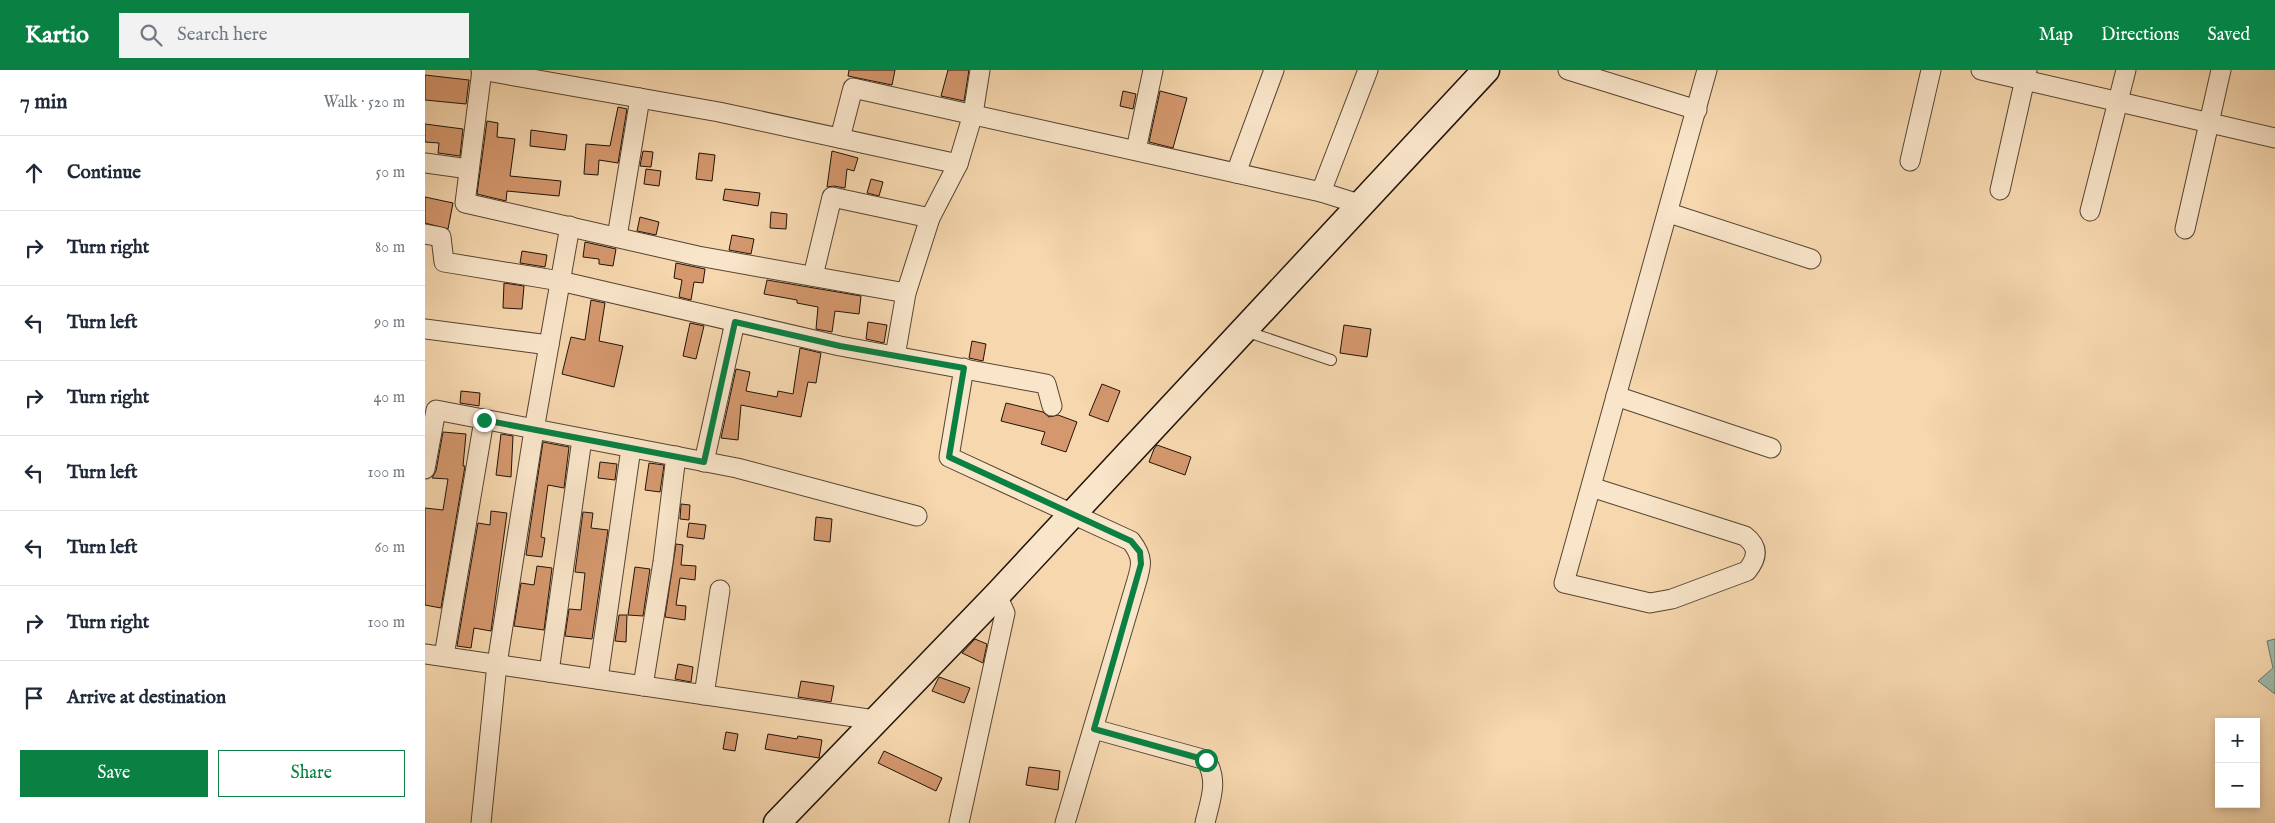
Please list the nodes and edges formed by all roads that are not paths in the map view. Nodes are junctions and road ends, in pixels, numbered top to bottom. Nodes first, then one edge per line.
1 (481, 70) edge
2 (980, 70) edge
3 (1153, 70) edge
4 (1274, 70) edge
5 (1369, 70) edge
6 (1485, 70) edge
7 (1568, 70) edge
8 (1707, 70) edge
9 (1931, 70) edge
10 (1981, 70) edge
11 (2125, 70) edge
12 (2221, 70) edge
13 (2026, 75) edge
14 (640, 98) junction
15 (2119, 102) junction
16 (1697, 110) junction
17 (973, 114) junction
18 (2209, 123) junction
19 (840, 138) junction
20 (2275, 138) edge
21 (1136, 150) junction
22 (1910, 160) dead end
23 (425, 163) edge
24 (959, 164) junction
25 (469, 169) junction
26 (1236, 173) junction
27 (2000, 190) dead end
28 (1321, 192) junction
29 (1359, 204) junction
30 (2090, 211) dead end
31 (1669, 213) junction
32 (930, 218) junction
33 (569, 226) junction
34 (2185, 229) dead end
35 (425, 234) edge
36 (617, 237) junction
37 (1811, 259) dead end
38 (813, 276) junction
39 (560, 281) junction
40 (907, 293) junction
41 (735, 322) junction
42 (425, 329) edge
43 (1242, 330) junction
44 (549, 345) junction
45 (895, 356) junction
46 (1331, 360) dead end
47 (964, 368) junction
48 (1617, 396) junction
49 (1052, 406) dead end
50 (484, 420) junction
51 (534, 430) junction
52 (583, 438) junction
53 (428, 439) edge
54 (631, 448) junction
55 (1771, 448) dead end
56 (676, 456) junction
57 (704, 462) junction
58 (425, 469) edge
59 (1591, 487) junction
60 (1071, 513) junction
61 (917, 516) dead end
62 (720, 590) dead end
63 (997, 595) junction
64 (425, 654) edge
65 (444, 656) junction
66 (497, 664) junction
67 (549, 672) junction
68 (598, 680) junction
69 (643, 686) junction
70 (704, 695) junction
71 (875, 720) junction
72 (1094, 729) junction
73 (481, 823) edge
74 (777, 823) edge
75 (959, 823) edge
76 (1065, 823) edge
77 (1205, 823) edge

1 - 14 street
1 - 25 street
2 - 17 street
3 - 21 street
4 - 26 street
5 - 28 street
6 - 29 main road
7 - 16 street
8 - 16 street
9 - 22 street
10 - 13 street
11 - 15 street
12 - 18 street
13 - 15 street
13 - 27 street
14 - 19 street
14 - 36 street
15 - 18 street
15 - 30 street
16 - 31 street
17 - 19 street
17 - 21 street
17 - 24 street
18 - 20 street
18 - 34 street
19 - 24 street
21 - 26 street
23 - 25 street
24 - 32 street
25 - 33 street
26 - 28 street
28 - 29 street
29 - 43 main road
31 - 37 street
31 - 48 street
32 - 38 street
32 - 40 street
33 - 36 street
33 - 39 street
35 - 39 street
36 - 38 street
38 - 40 street
39 - 41 street
39 - 44 street
40 - 45 street
41 - 45 street
41 - 57 street
42 - 44 street
43 - 46 lane
43 - 60 main road
44 - 51 street
45 - 47 street
47 - 49 street
47 - 60 street
48 - 55 street
48 - 59 street
50 - 51 street
50 - 53 street
50 - 65 street
51 - 52 street
51 - 66 street
52 - 54 street
52 - 67 street
53 - 58 street
54 - 56 street
54 - 68 street
56 - 57 street
56 - 69 street
57 - 61 street
59 - 59 street
60 - 63 main road
60 - 72 street
62 - 70 street
63 - 71 main road
63 - 75 street
64 - 65 street
65 - 66 street
66 - 67 street
66 - 73 street
67 - 68 street
68 - 69 street
69 - 70 street
70 - 71 street
71 - 74 main road
72 - 76 street
72 - 77 street

